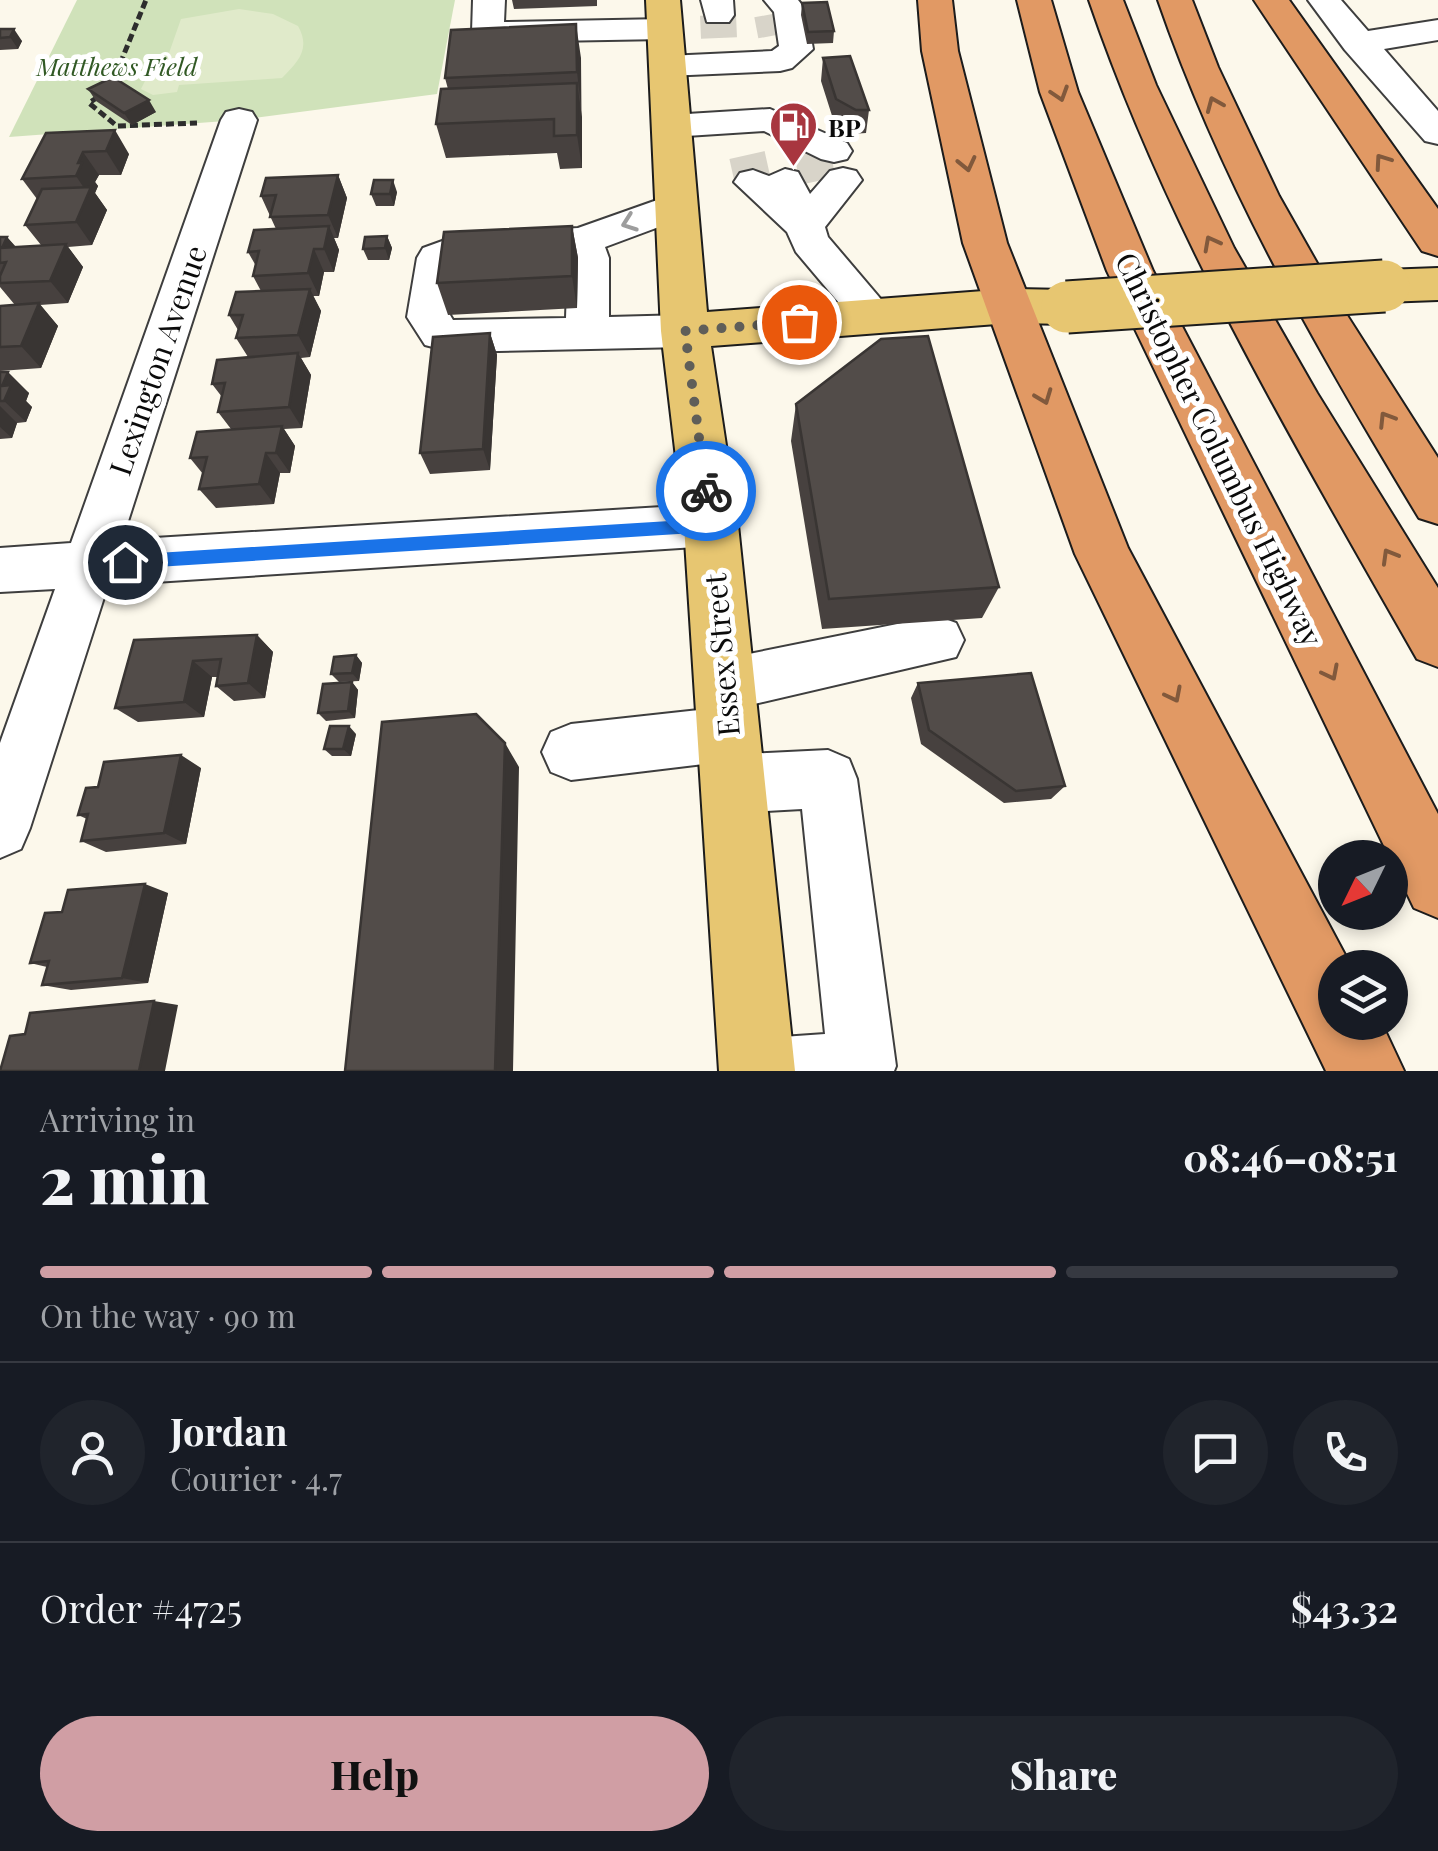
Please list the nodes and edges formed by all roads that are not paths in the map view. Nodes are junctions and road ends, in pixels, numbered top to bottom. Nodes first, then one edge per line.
1 (489, 0) edge
2 (935, 0) edge
3 (1034, 0) edge
4 (1106, 0) edge
5 (1175, 0) edge
6 (1271, 0) edge
7 (1324, 0) edge
8 (669, 19) edge
9 (749, 26) edge
10 (1438, 30) edge
11 (1357, 43) junction
12 (238, 120) road end
13 (671, 126) junction
14 (1438, 133) edge
15 (796, 157) junction
16 (677, 206) junction
17 (804, 226) junction
18 (1438, 241) edge
19 (518, 252) junction
20 (1438, 284) edge
21 (1010, 306) junction
22 (875, 317) junction
23 (515, 325) junction
24 (685, 331) junction
25 (1438, 502) edge
26 (710, 525) junction
27 (88, 564) junction
28 (0, 570) edge
29 (937, 640) dead end
30 (1438, 640) edge
31 (728, 735) junction
32 (571, 752) dead end
33 (0, 828) edge
34 (1438, 884) edge
35 (1318, 977) edge
36 (1350, 1040) edge
37 (758, 1071) edge
38 (782, 1071) edge
39 (1366, 1071) edge

1 - 8 street
2 -> 21 highway
3 -> 34 highway, Christopher Columbus Highway
30 -> 4 highway
25 -> 5 highway
18 -> 6 highway
7 - 11 street
8 - 9 street
8 - 13 main road, Essex Street
10 - 11 street
11 - 14 street
12 - 27 street, Lexington Avenue
13 - 15 street
13 - 16 main road, Essex Street
15 - 17 street
15 - 17 street
16 -> 19 street
16 - 24 main road, Essex Street
17 - 22 street
19 - 23 street
19 - 23 street
20 - 21 main road, bridge
21 - 22 main road
21 -> 35 highway
22 - 24 main road
23 - 24 street
24 - 26 main road, Essex Street
26 - 27 street
26 - 31 main road, Essex Street
27 - 28 street
27 - 33 street, Lexington Avenue
29 - 31 street
31 - 32 street
31 - 37 main road, Essex Street
31 - 38 street
36 - 39 highway

